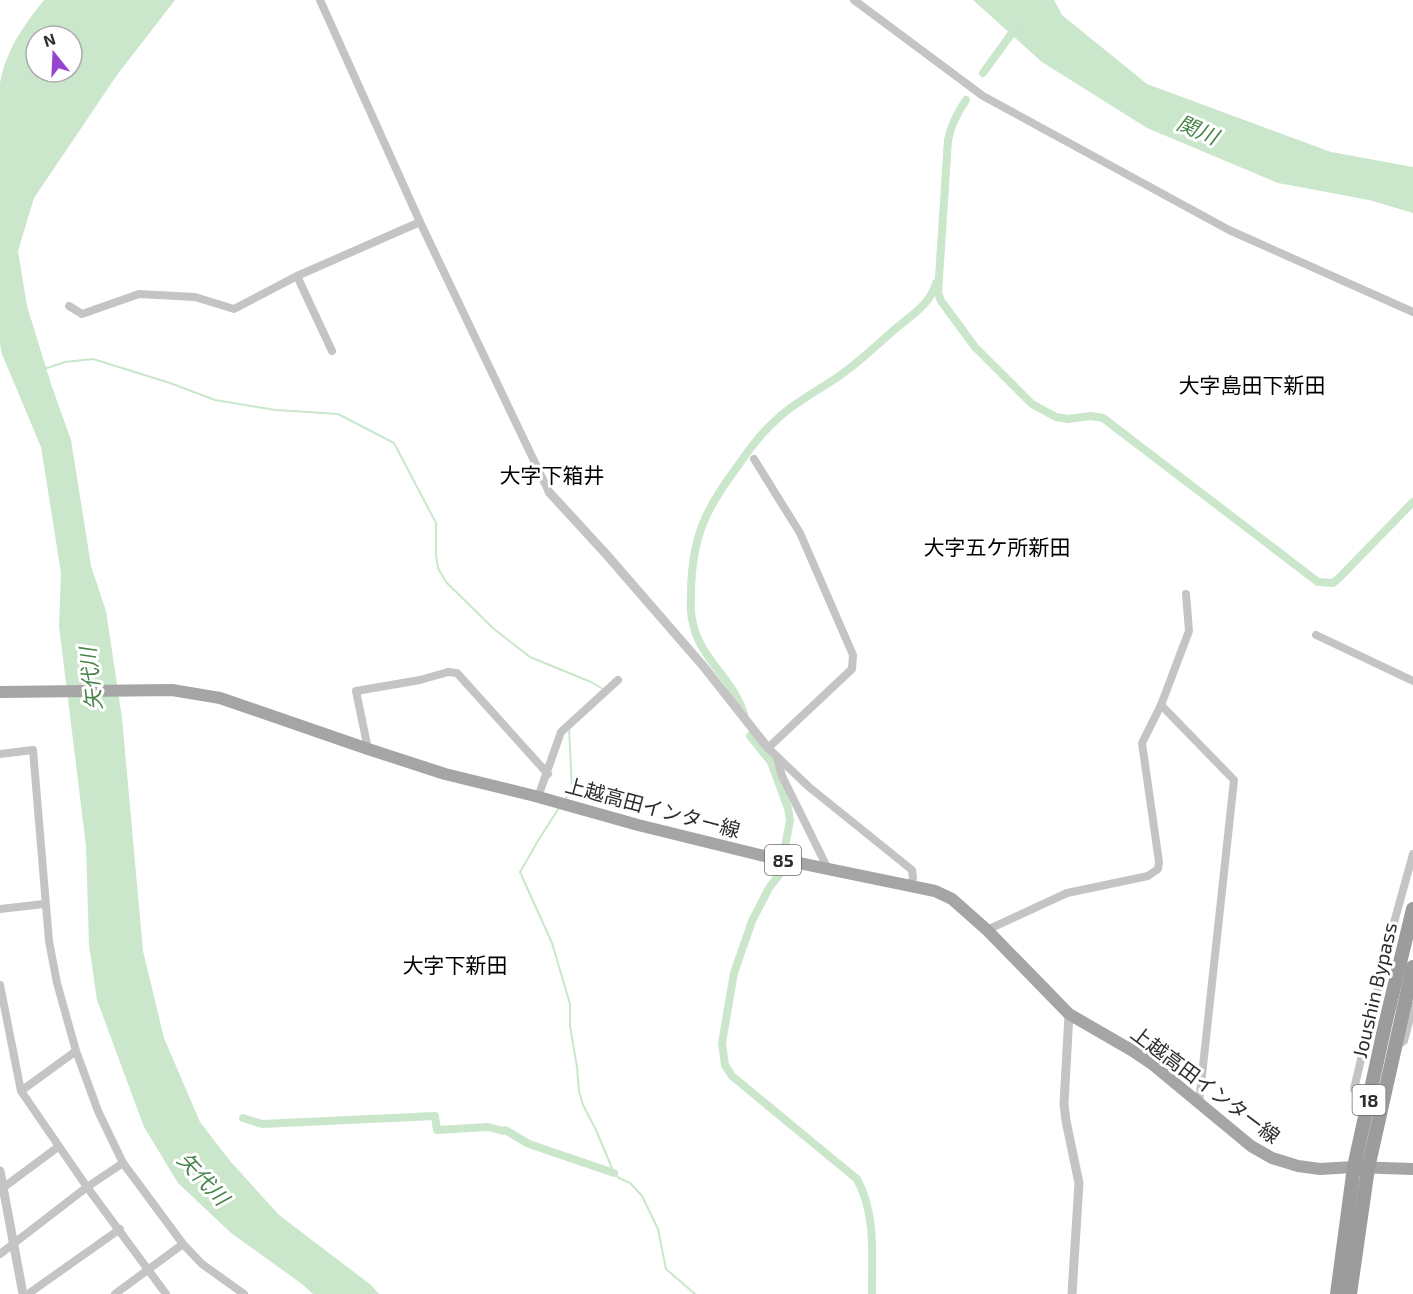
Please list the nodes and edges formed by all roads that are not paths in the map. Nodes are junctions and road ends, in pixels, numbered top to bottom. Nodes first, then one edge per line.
1 (320, 0) edge
2 (854, 0) edge
3 (420, 222) junction
4 (297, 276) junction
5 (69, 306) dead end
6 (1413, 312) edge
7 (332, 351) dead end
8 (754, 459) dead end
9 (549, 492) joint
10 (1186, 594) dead end
11 (1316, 635) dead end
12 (618, 680) dead end
13 (1413, 681) edge
14 (0, 692) edge
15 (1161, 705) junction
16 (768, 748) junction
17 (368, 749) junction
18 (0, 754) edge
19 (776, 756) junction
20 (548, 774) junction
21 (538, 797) junction
22 (1413, 854) edge
23 (828, 869) junction
24 (910, 885) junction
25 (44, 904) junction
26 (0, 909) edge
27 (1413, 909) edge
28 (987, 930) junction
29 (1413, 967) edge
30 (0, 985) edge
31 (1413, 1006) edge
32 (1069, 1014) junction
33 (1394, 1047) junction
34 (76, 1051) junction
35 (21, 1091) junction
36 (1199, 1103) junction
37 (1366, 1110) junction
38 (58, 1147) junction
39 (123, 1163) junction
40 (1361, 1168) junction
41 (1413, 1169) edge
42 (0, 1171) edge
43 (87, 1187) junction
44 (2, 1189) edge
45 (120, 1229) junction
46 (183, 1244) junction
47 (13, 1245) junction
48 (0, 1254) edge
49 (148, 1269) junction
50 (23, 1294) edge
51 (28, 1294) edge
52 (115, 1294) edge
53 (166, 1294) edge
54 (244, 1294) edge
55 (1072, 1294) edge
56 (1337, 1294) edge
57 (1350, 1294) edge

1 - 3 street
2 - 6 street
3 - 4 street
3 - 9 street
4 - 5 street
4 - 7 street
8 - 16 street
9 - 16 street
10 - 15 street
11 - 13 street
12 - 20 street
14 - 17 main road, 上越高田インター線 / 85
15 - 28 street
15 - 36 street
16 - 19 street
17 - 20 street
17 - 21 main road, 上越高田インター線 / 85
18 - 25 street
19 - 23 street
19 - 24 street
20 - 21 street
21 - 23 main road, 上越高田インター線 / 85
22 - 37 street
23 - 24 main road, 上越高田インター線 / 85
24 - 28 main road, 上越高田インター線 / 85
25 - 26 street
25 - 34 street
27 - 37 highway, Joushin Bypass / 18
28 - 32 main road, 上越高田インター線 / 85
29 - 33 highway, Joushin Bypass / 18
30 - 35 street
31 - 33 street
32 - 36 main road, 上越高田インター線 / 85
32 - 55 street
33 - 40 highway, Joushin Bypass / 18
34 - 35 street
34 - 39 street
35 - 38 street
36 - 40 main road, 上越高田インター線 / 85
37 - 40 highway, Joushin Bypass / 18
38 - 43 street
38 - 44 street
39 - 43 street
39 - 46 street
40 - 41 main road, 上越高田インター線
40 - 56 highway, Joushin Bypass / 18
40 - 57 highway, Joushin Bypass / 18
42 - 44 street
43 - 45 street
43 - 47 street
44 - 47 street
45 - 49 street
45 - 51 street
46 - 49 street
46 - 54 street
47 - 48 street
47 - 50 street
49 - 52 street
49 - 53 street

